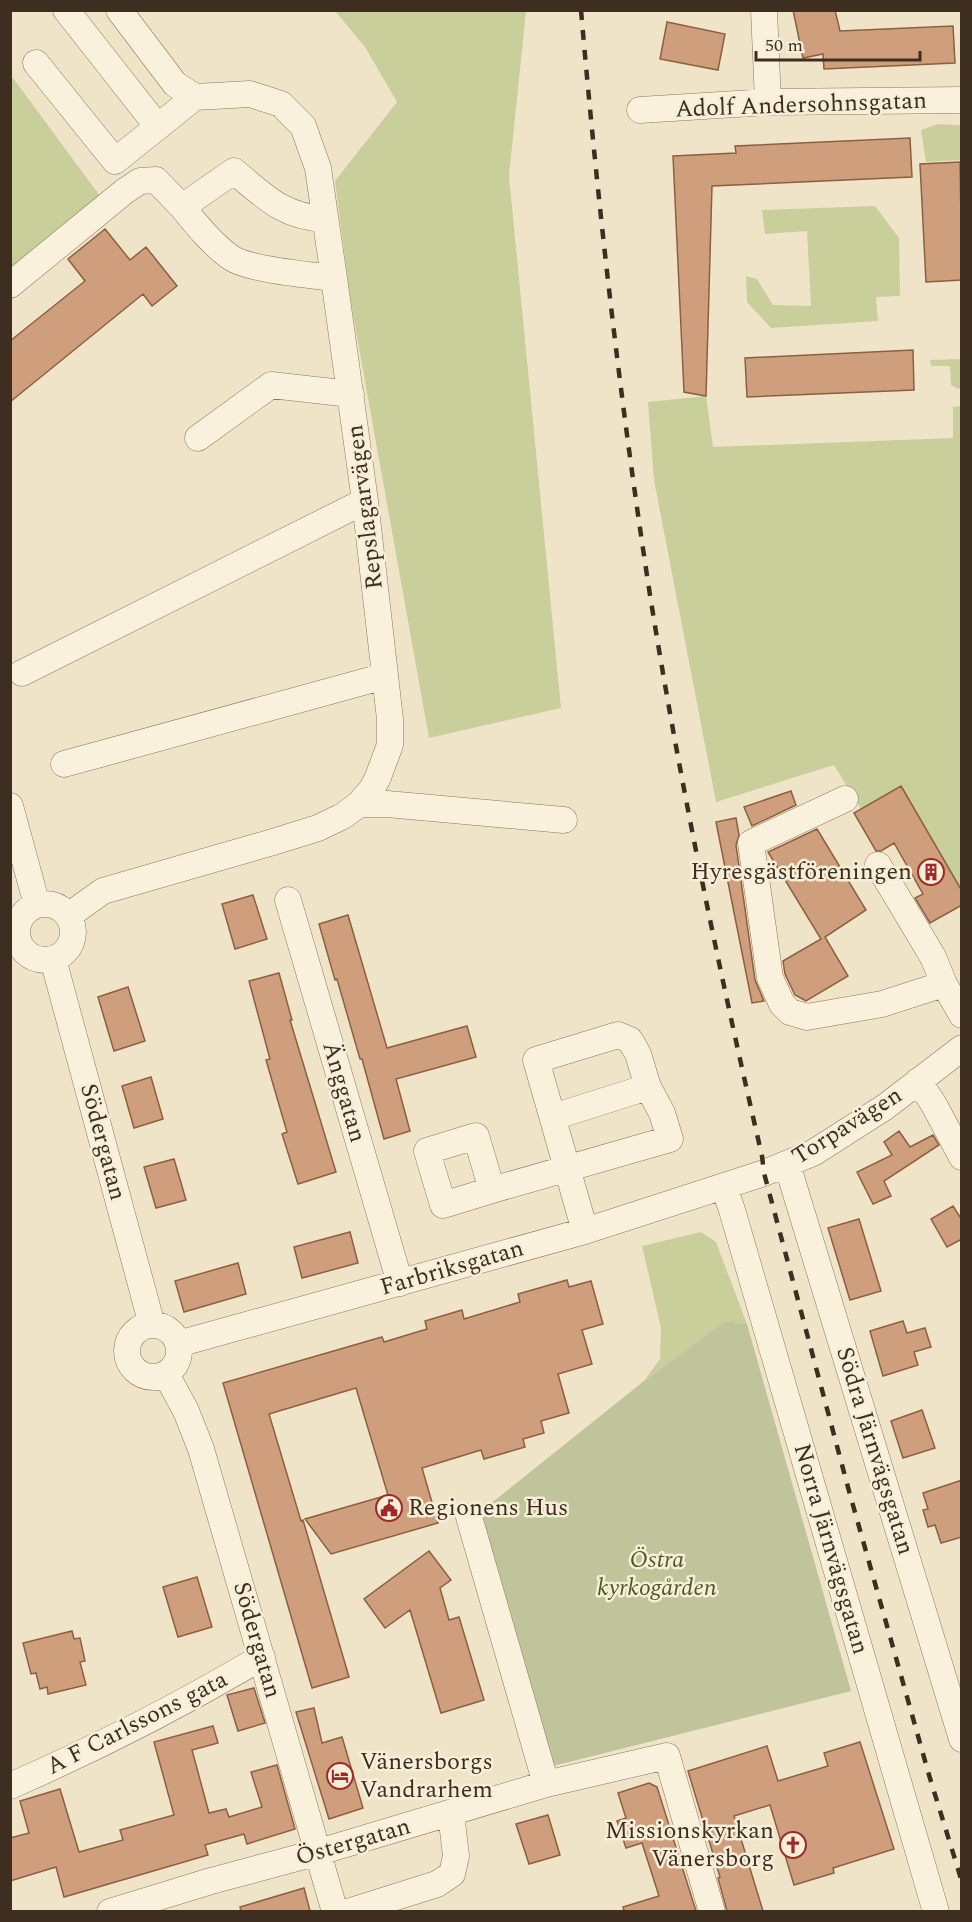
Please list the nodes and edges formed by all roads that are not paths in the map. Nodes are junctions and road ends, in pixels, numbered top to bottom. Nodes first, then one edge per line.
1 (66, 10) edge
2 (119, 10) edge
3 (764, 10) edge
4 (36, 63) dead end
5 (195, 97) junction
6 (962, 100) edge
7 (768, 102) junction
8 (640, 110) dead end
9 (158, 127) junction
10 (182, 207) junction
11 (325, 219) junction
12 (334, 278) junction
13 (10, 285) edge
14 (351, 394) junction
15 (198, 438) dead end
16 (365, 501) junction
17 (22, 673) dead end
18 (385, 676) junction
19 (64, 764) dead end
20 (846, 799) dead end
21 (359, 804) junction
22 (10, 806) edge
23 (564, 819) dead end
24 (878, 864) dead end
25 (288, 900) dead end
26 (37, 905) junction
27 (68, 916) junction
28 (13, 931) edge
29 (53, 959) junction
30 (944, 984) junction
31 (962, 1015) edge
32 (962, 1048) edge
33 (918, 1081) junction
34 (648, 1087) junction
35 (553, 1117) junction
36 (962, 1157) edge
37 (787, 1164) junction
38 (566, 1170) junction
39 (724, 1187) junction
40 (492, 1190) dead end
41 (585, 1231) junction
42 (400, 1283) junction
43 (152, 1326) junction
44 (178, 1344) junction
45 (166, 1374) junction
46 (469, 1517) dead end
47 (262, 1657) junction
48 (962, 1739) edge
49 (546, 1784) junction
50 (10, 1786) edge
51 (451, 1813) junction
52 (319, 1852) junction
53 (110, 1911) edge
54 (335, 1911) edge
55 (348, 1911) edge
56 (712, 1911) edge
57 (936, 1911) edge

1 - 9 street
2 - 5 street
3 - 7 street
4 - 9 street
5 - 9 street
5 - 11 street, Repslagarvägen
6 - 7 street, Adolf Andersohnsgatan
7 - 8 street, Adolf Andersohnsgatan
10 - 11 street
10 - 12 street
10 - 13 street
11 - 12 street, Repslagarvägen
12 - 14 street, Repslagarvägen
14 - 15 street
14 - 16 street, Repslagarvägen
16 - 17 street
16 - 18 street, Repslagarvägen
18 - 19 street
18 - 21 street, Repslagarvägen
20 - 30 street
21 - 23 street
21 - 27 street, Repslagarvägen
22 - 26 street
24 - 30 street
25 - 42 street, Änggatan
26 - 27 street
26 - 28 street
27 - 29 street
28 - 29 street
29 - 43 street, Södergatan
30 - 31 street
32 - 33 street, Torpavägen
33 - 36 street
33 - 37 street, Torpavägen
34 - 35 street
34 - 35 street
34 - 38 street
35 - 38 street
37 - 39 street, Torpavägen
37 - 48 street, Södra Järnvägsgatan
38 - 40 street
38 - 41 street
39 - 41 street, Farbriksgatan
39 - 57 street, Norra Järnvägsgatan
41 - 42 street, Farbriksgatan
42 - 44 street, Farbriksgatan
43 - 44 street
43 - 45 street
44 - 45 street
45 - 47 street, Södergatan
46 - 49 street
47 - 50 street, A F Carlssons gata
47 - 52 street, Södergatan
49 - 51 street, Östergatan
49 - 56 street, Östergatan
51 - 52 street, Östergatan
51 - 55 street
52 - 53 street, Östergatan
52 - 54 street, Södergatan

